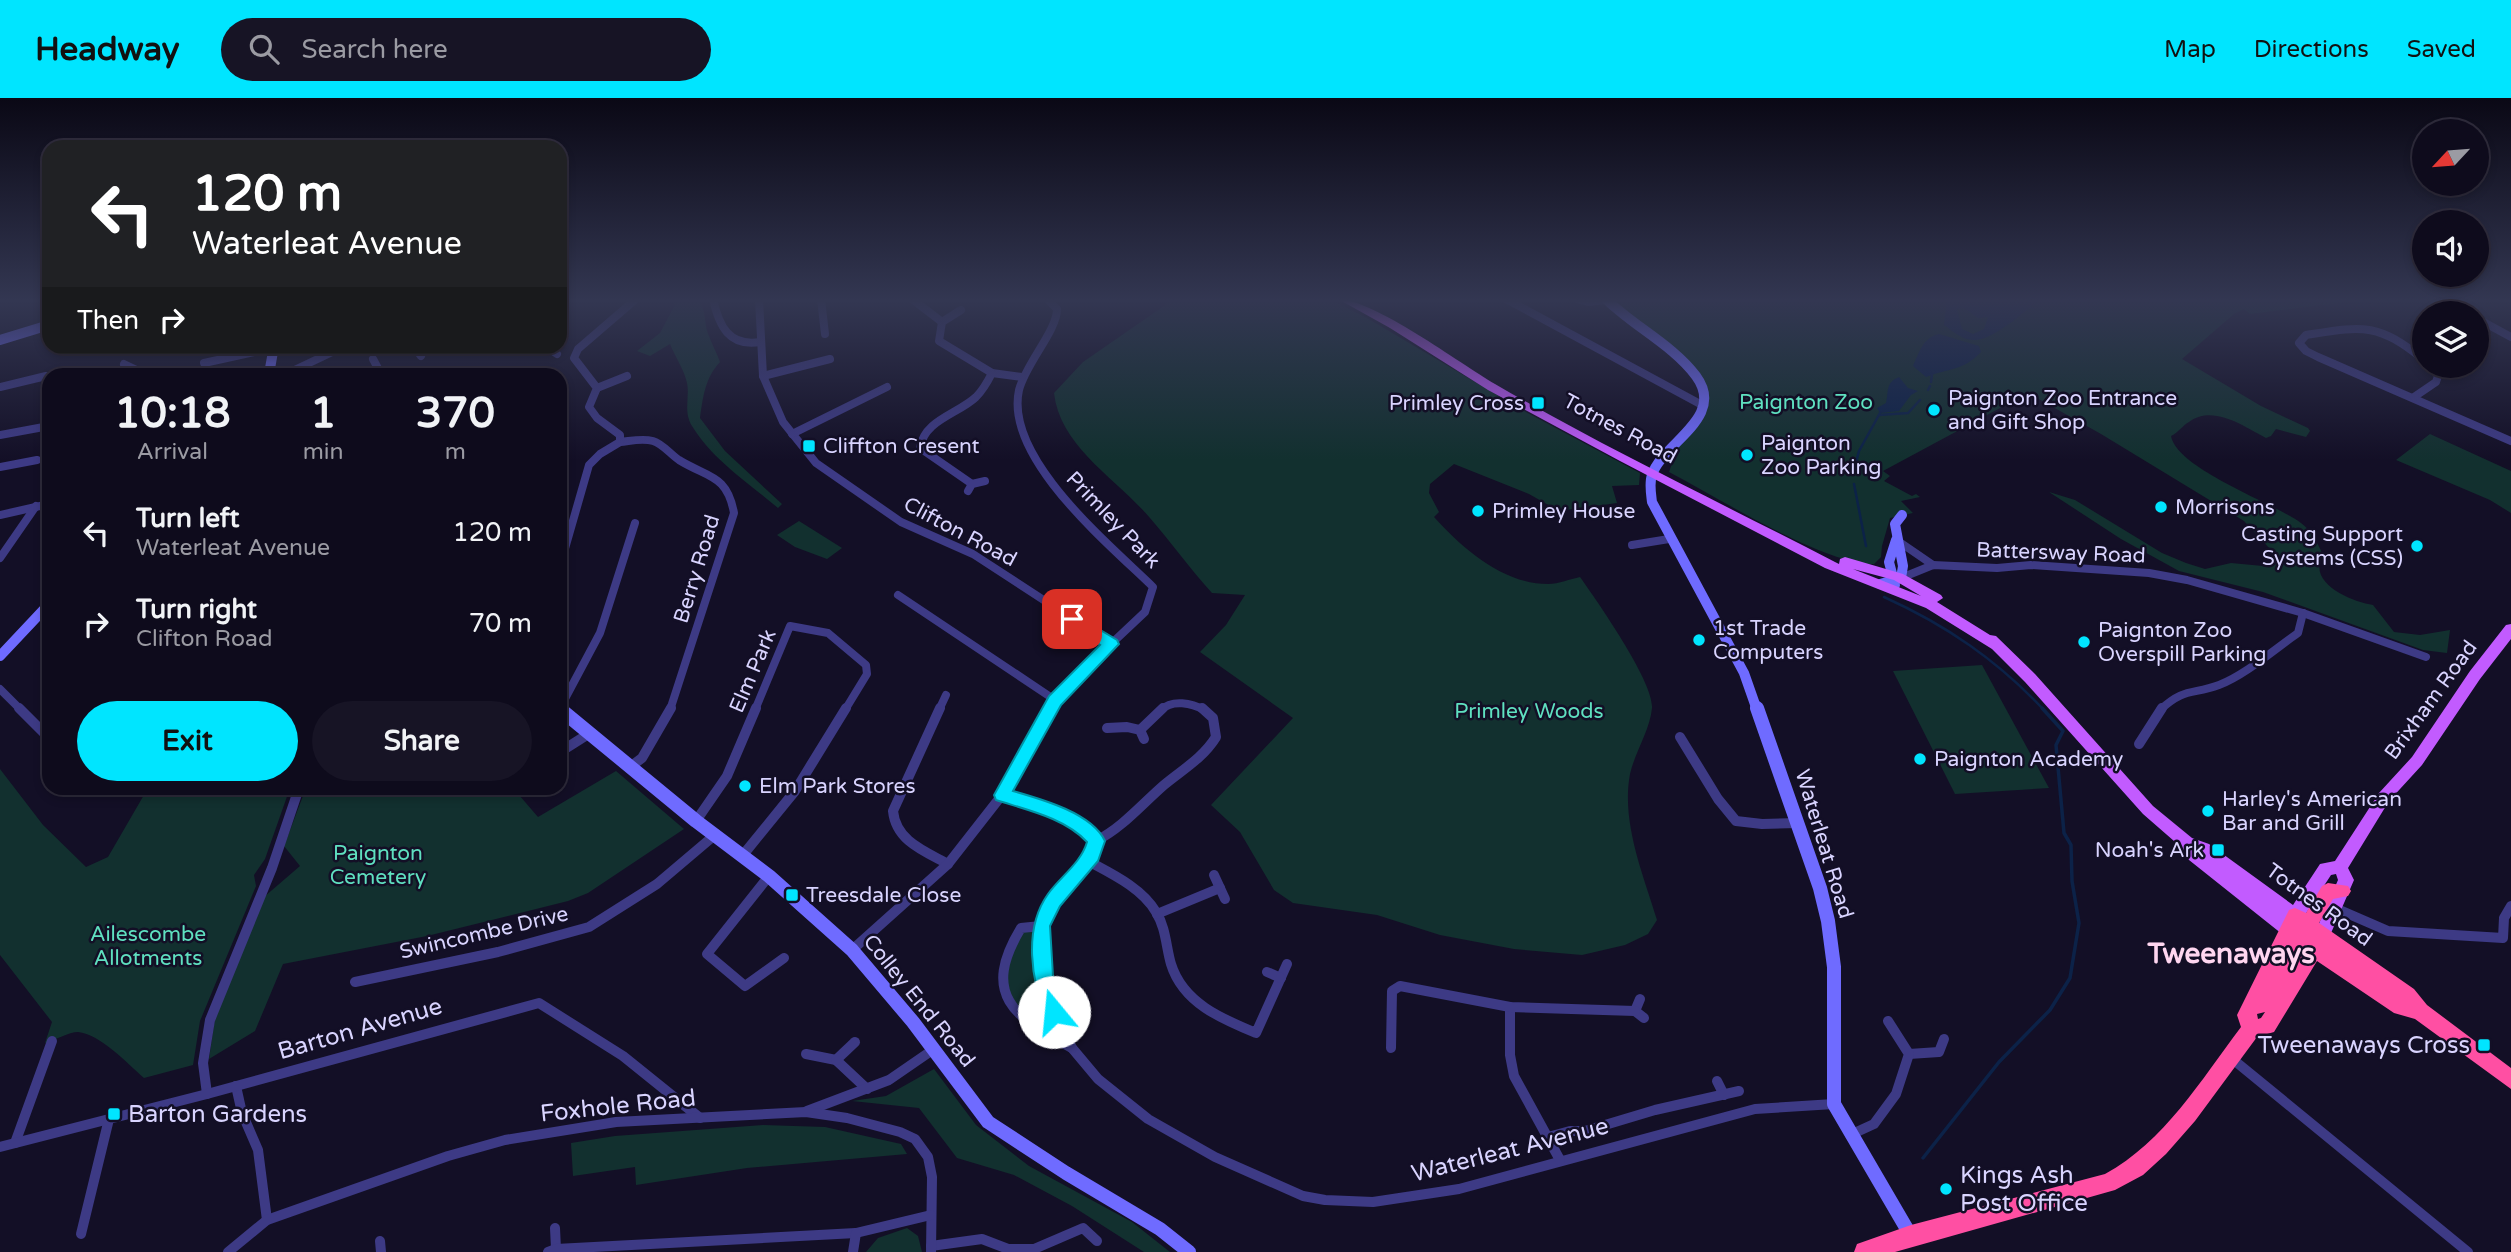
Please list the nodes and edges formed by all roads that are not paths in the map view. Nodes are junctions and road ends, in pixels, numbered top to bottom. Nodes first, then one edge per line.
1 (576, 353) edge
2 (761, 353) edge
3 (959, 353) edge
4 (1037, 353) edge
5 (1437, 353) edge
6 (1606, 353) edge
7 (1671, 353) edge
8 (2310, 353) edge
9 (243, 354) edge
10 (331, 354) edge
11 (327, 356) joint
12 (373, 359) dead end
13 (830, 359) dead end
14 (204, 363) dead end
15 (124, 364) dead end
16 (132, 368) edge
17 (300, 368) edge
18 (378, 368) edge
19 (992, 373) junction
20 (627, 376) dead end
21 (763, 376) junction
22 (42, 377) edge
23 (1022, 377) junction
24 (2437, 378) edge
25 (0, 387) edge
26 (887, 387) dead end
27 (597, 388) junction
28 (2414, 397) junction
29 (1702, 405) junction
30 (42, 427) edge
31 (792, 434) junction
32 (0, 435) edge
33 (2511, 441) edge
34 (620, 442) junction
35 (37, 460) dead end
36 (0, 467) edge
37 (1653, 473) junction
38 (985, 481) dead end
39 (42, 505) edge
40 (36, 506) junction
41 (0, 515) edge
42 (1902, 515) dead end
43 (635, 523) dead end
44 (1670, 539) junction
45 (1896, 540) junction
46 (567, 542) edge
47 (1632, 545) dead end
48 (0, 558) edge
49 (1933, 565) junction
50 (1890, 580) junction
51 (898, 594) dead end
52 (2303, 613) junction
53 (42, 618) edge
54 (2511, 629) edge
55 (1111, 644) junction
56 (1995, 645) junction
57 (0, 656) edge
58 (2426, 657) dead end
59 (0, 689) edge
60 (946, 695) dead end
61 (567, 696) edge
62 (1055, 700) junction
63 (567, 715) edge
64 (1107, 728) dead end
65 (42, 731) edge
66 (590, 733) junction
67 (1680, 737) dead end
68 (2139, 744) dead end
69 (567, 752) edge
70 (630, 767) junction
71 (297, 795) edge
72 (1002, 795) junction
73 (696, 821) junction
74 (1798, 823) junction
75 (716, 834) junction
76 (1096, 841) junction
77 (743, 855) junction
78 (1088, 861) junction
79 (948, 864) junction
80 (2340, 867) junction
81 (1214, 875) dead end
82 (769, 876) junction
83 (1220, 888) junction
84 (1225, 899) dead end
85 (2338, 900) junction
86 (2511, 906) edge
87 (1157, 914) junction
88 (1041, 926) junction
89 (2305, 932) junction
90 (2509, 941) edge
91 (852, 950) junction
92 (784, 958) dead end
93 (1287, 964) dead end
94 (1267, 971) dead end
95 (1281, 978) junction
96 (355, 982) dead end
97 (1640, 999) dead end
98 (1510, 1007) junction
99 (1888, 1021) dead end
100 (2251, 1029) junction
101 (1944, 1039) dead end
102 (52, 1041) dead end
103 (855, 1042) dead end
104 (1072, 1048) junction
105 (1391, 1048) dead end
106 (934, 1049) junction
107 (806, 1054) dead end
108 (1909, 1054) junction
109 (2230, 1057) junction
110 (836, 1060) junction
111 (2511, 1080) edge
112 (1717, 1081) dead end
113 (236, 1086) junction
114 (867, 1089) junction
115 (1739, 1091) dead end
116 (207, 1094) junction
117 (1724, 1095) junction
118 (1834, 1104) junction
119 (806, 1112) junction
120 (701, 1118) junction
121 (109, 1119) junction
122 (1850, 1135) junction
123 (1548, 1137) junction
124 (15, 1143) junction
125 (0, 1147) edge
126 (1560, 1160) junction
127 (931, 1215) junction
128 (267, 1220) junction
129 (555, 1228) dead end
130 (856, 1233) junction
131 (81, 1234) dead end
132 (1911, 1236) junction
133 (1097, 1241) dead end
134 (931, 1249) edge
135 (552, 1250) edge
136 (228, 1252) edge
137 (853, 1252) edge
138 (1189, 1252) edge
139 (1865, 1252) edge
140 (2468, 1252) edge

1 - 27 street
2 - 21 street, Clifton Road
3 - 19 street
4 - 23 street, Primley Park
5 - 37 main road, Totnes Road
6 - 29 street
7 - 29 street
8 - 28 street
9 - 14 street
10 - 11 street
11 - 17 street
12 - 18 street
13 - 21 street
15 - 16 street
19 - 23 street
19 - 38 street
20 - 27 street
21 - 31 street, Clifton Road
22 - 25 street
23 - 55 street, Primley Park
24 - 28 street
26 - 31 street
27 - 34 street
28 - 33 street
29 - 37 street
30 - 32 street
31 - 55 street, Clifton Road
34 - 46 street
34 - 70 street, Berry Road
35 - 36 street
37 - 44 street, Waterleat Road
37 - 50 main road, Totnes Road
39 - 40 street
40 - 41 street
40 - 48 street
42 - 45 street
43 - 61 street
44 - 47 street
44 - 74 street, Waterleat Road
45 - 49 street
45 - 50 street
49 - 50 street, Battersway Road
49 - 52 street, Battersway Road
50 - 56 main road, Totnes Road
50 - 56 main road, Totnes Road
51 - 62 street
52 - 58 street, Battersway Road
52 - 68 street
53 - 57 street
54 - 80 main road, Brixham Road
55 - 62 street
56 - 89 main road, Totnes Road
59 - 65 street
60 - 79 street
62 - 72 street
63 - 66 street, Colley End Road
64 - 76 street
66 - 69 street
66 - 70 street, Colley End Road
67 - 74 street
70 - 73 street, Colley End Road
71 - 116 street
72 - 76 street
72 - 79 street
73 - 75 street, Colley End Road
73 - 77 street, Elm Park
74 - 118 street, Waterleat Road
75 - 77 street, Colley End Road
75 - 96 street, Swincombe Drive
76 - 78 street
77 - 82 street, Colley End Road
78 - 87 street
78 - 88 street
79 - 91 street
80 - 85 main road
80 - 89 main road, Brixham Road
81 - 83 street
82 - 91 street, Colley End Road
82 - 92 street
83 - 84 street
83 - 87 street
85 - 89 highway
85 - 90 street
86 - 90 street
87 - 95 street
88 - 104 street, Waterleat Avenue
88 - 104 street, Waterleat Avenue
89 - 100 highway
89 - 100 highway
89 - 111 highway, Totnes Road
91 - 106 street, Colley End Road
93 - 95 street
94 - 95 street
97 - 98 street
98 - 105 street
98 - 123 street
99 - 108 street
100 - 109 highway
101 - 108 street
102 - 124 street
103 - 110 street
104 - 126 street, Waterleat Avenue
106 - 114 street
106 - 138 street, Colley End Road
107 - 110 street
108 - 122 street
109 - 132 highway
109 - 140 street
110 - 114 street
112 - 117 street
113 - 116 street, Barton Avenue
113 - 120 street, Barton Avenue
113 - 128 street
114 - 119 street
115 - 117 street
116 - 121 street, Barton Avenue
117 - 123 street
118 - 122 street, Waterleat Road
118 - 126 street, Waterleat Avenue
119 - 120 street, Foxhole Road
119 - 127 street, Foxhole Road
120 - 128 street, Foxhole Road
121 - 124 street, Barton Avenue
121 - 131 street
122 - 132 street, Waterleat Road
123 - 126 street
124 - 125 street, Barton Avenue
127 - 130 street
127 - 134 street, Foxhole Road
128 - 136 street, Foxhole Road
129 - 135 street
130 - 135 street
130 - 137 street
132 - 139 highway
133 - 134 street

